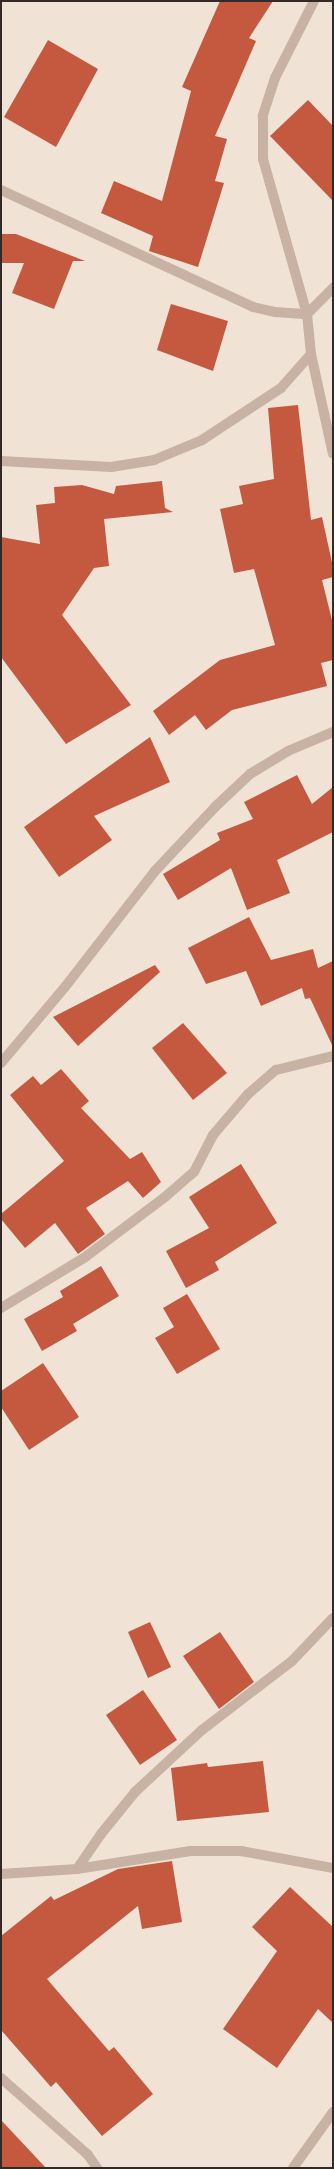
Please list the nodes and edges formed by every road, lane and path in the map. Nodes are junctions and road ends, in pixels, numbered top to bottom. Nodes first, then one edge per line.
1 (314, 1) edge
2 (1, 190) edge
3 (333, 288) edge
4 (307, 314) junction
5 (312, 354) junction
6 (333, 454) edge
7 (1, 461) edge
8 (333, 732) edge
9 (333, 1056) edge
10 (1, 1063) edge
11 (1, 1308) edge
12 (333, 1618) edge
13 (333, 1868) edge
14 (77, 1869) junction
15 (1, 1874) edge
16 (1, 2078) edge
17 (333, 2112) edge
18 (97, 2168) edge
19 (293, 2168) edge

1 - 4 street
2 - 4 street
3 - 4 street
4 - 5 street
5 - 6 street
5 - 7 street
8 - 10 street
9 - 11 street
12 - 14 street
13 - 14 street
14 - 15 street
16 - 18 street
17 - 19 street

